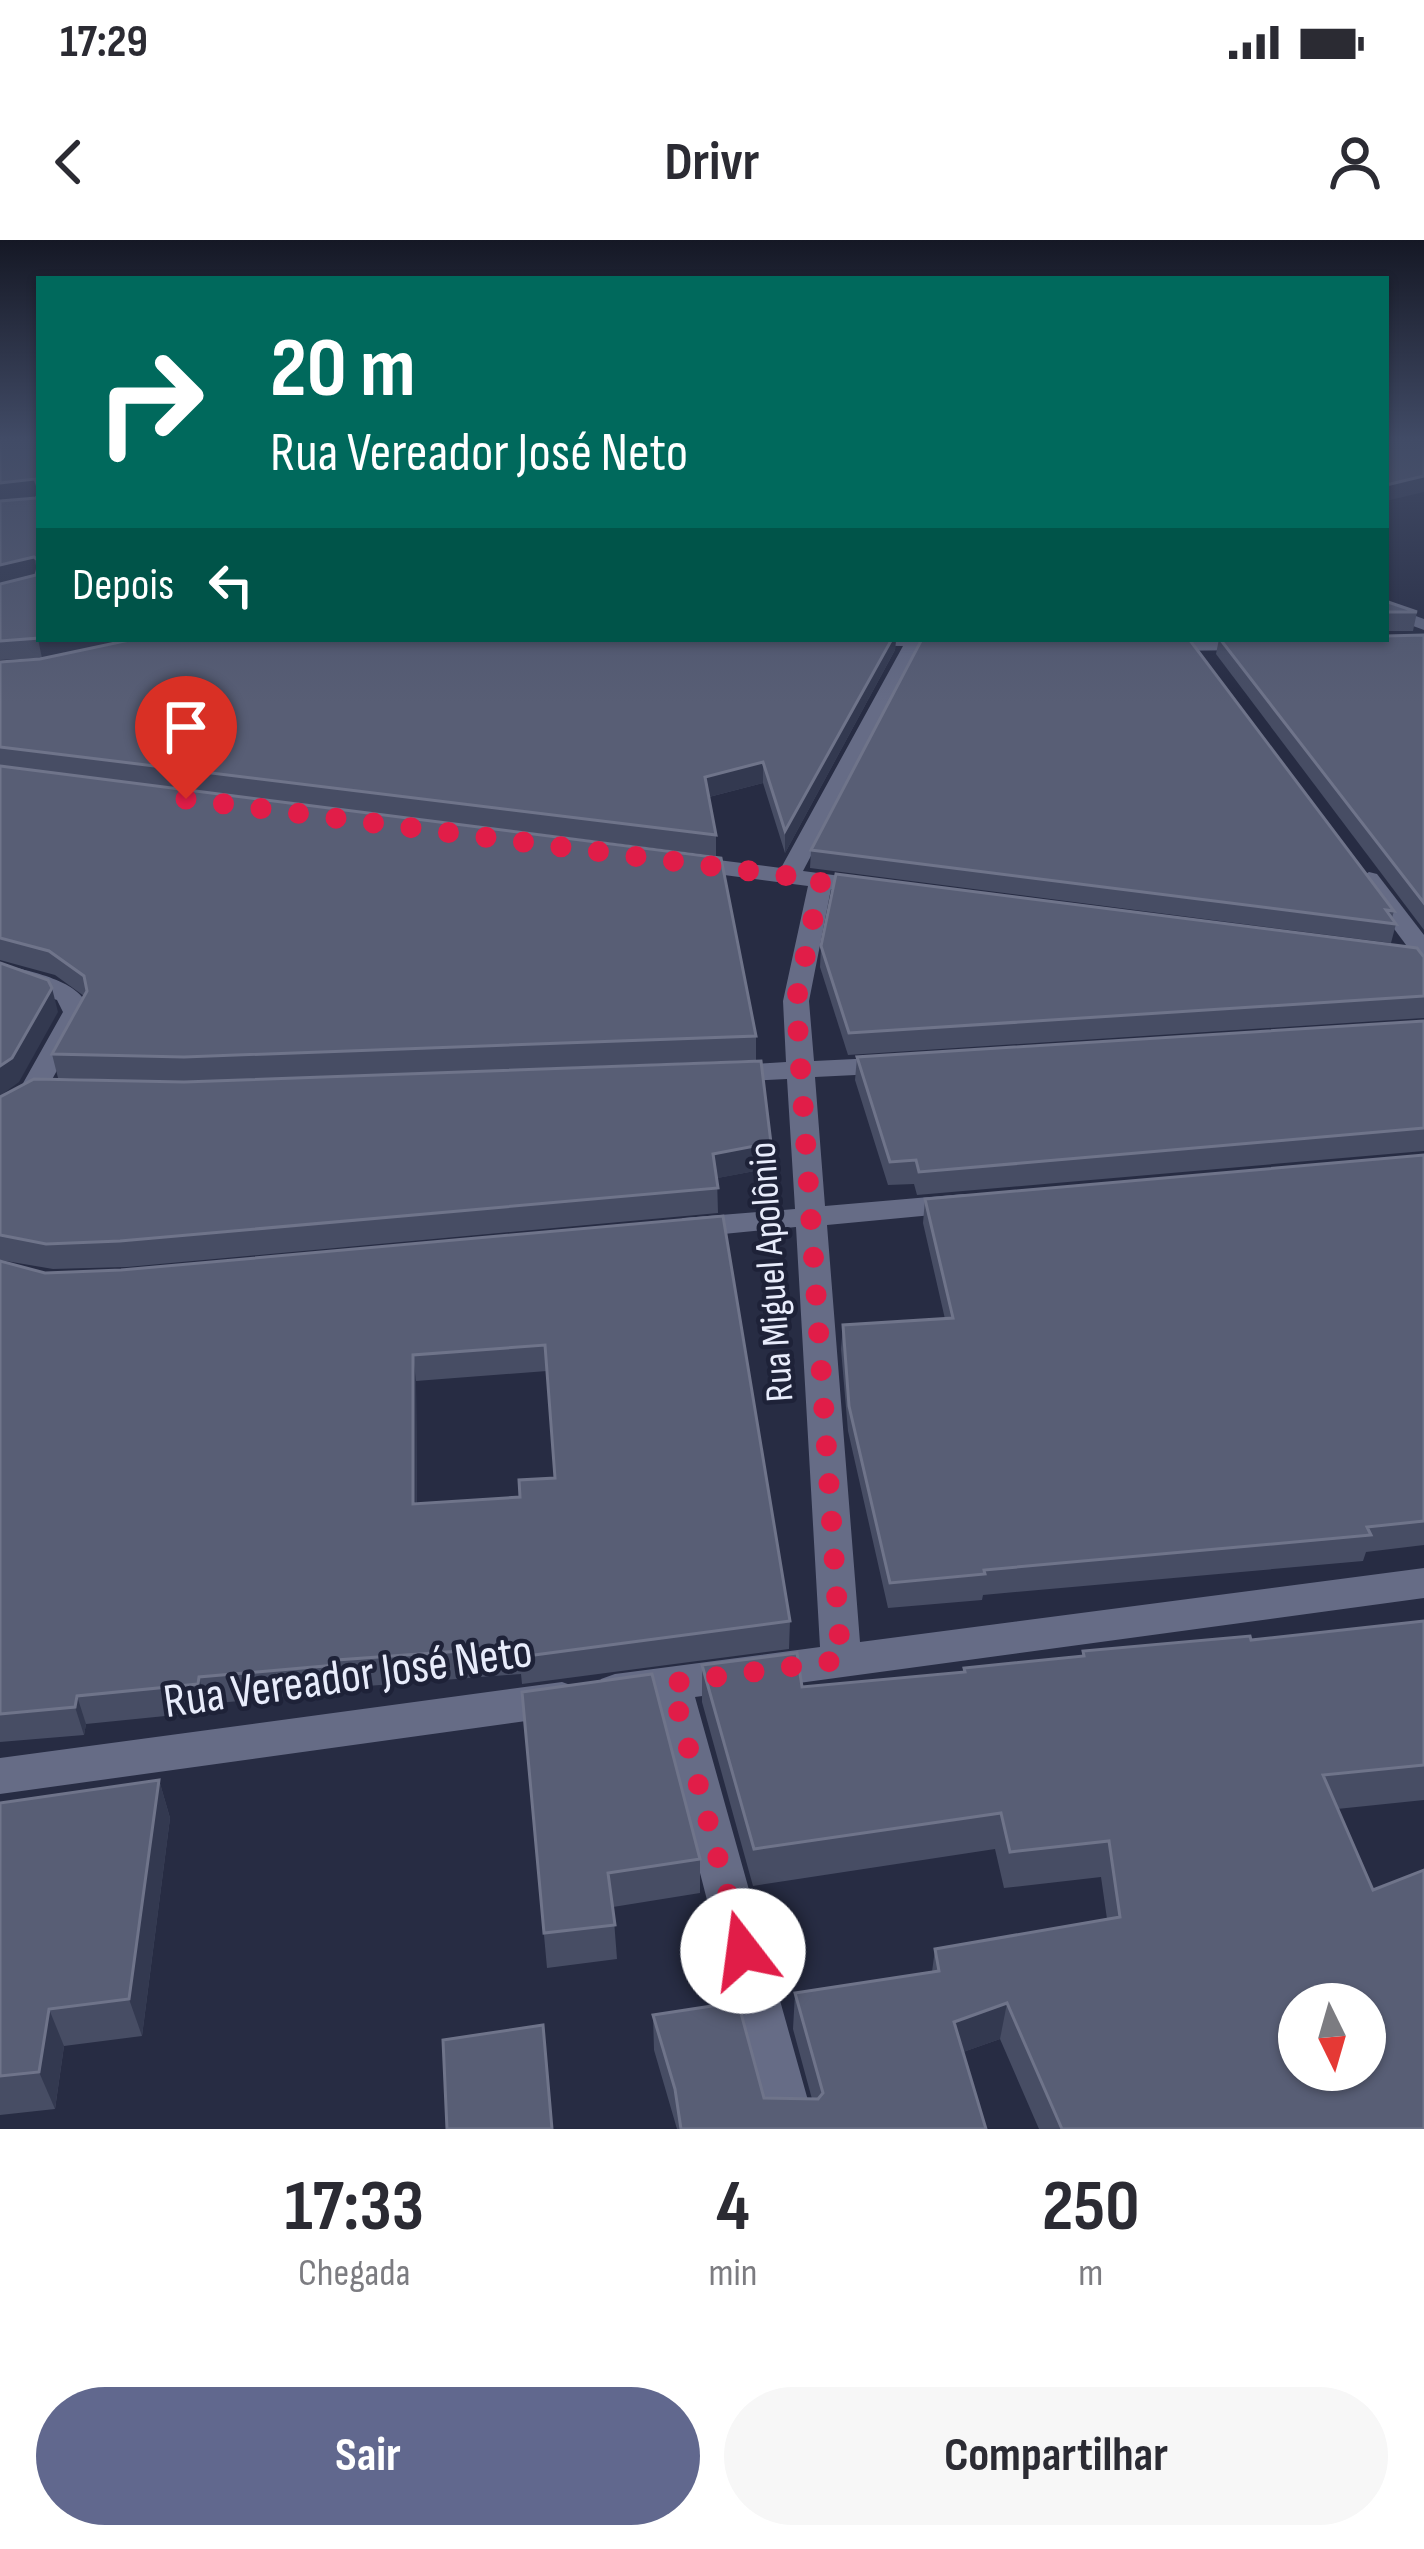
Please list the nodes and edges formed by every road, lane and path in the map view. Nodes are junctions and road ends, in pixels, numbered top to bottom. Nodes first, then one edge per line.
1 (1389, 611) edge
2 (1424, 625) edge
3 (1401, 641) edge
4 (1424, 641) edge
5 (915, 642) edge
6 (1124, 644) edge
7 (1286, 644) edge
8 (1197, 649) edge
9 (1352, 856) edge
10 (650, 858) edge
11 (805, 878) junction
12 (890, 890) edge
13 (1416, 956) edge
14 (0, 972) edge
15 (916, 1064) edge
16 (801, 1071) junction
17 (687, 1076) edge
18 (0, 1112) edge
19 (998, 1200) edge
20 (809, 1216) junction
21 (644, 1232) edge
22 (1424, 1583) edge
23 (841, 1660) junction
24 (671, 1683) junction
25 (0, 1776) edge
26 (791, 2129) edge

1 - 2 street
3 - 4 street
5 - 11 street, Rua Miguel Apolônio
6 - 8 street
7 - 8 street
9 - 13 street
10 - 11 street
11 - 12 street
11 - 16 street, Rua Miguel Apolônio
14 - 18 street
15 - 16 street
16 - 17 street
16 - 20 street, Rua Miguel Apolônio
19 - 20 street
20 - 21 street
20 - 23 street, Rua Miguel Apolônio
22 - 23 street, Rua Vereador José Neto
23 - 24 street, Rua Vereador José Neto
24 - 25 street, Rua Vereador José Neto
24 - 26 street

